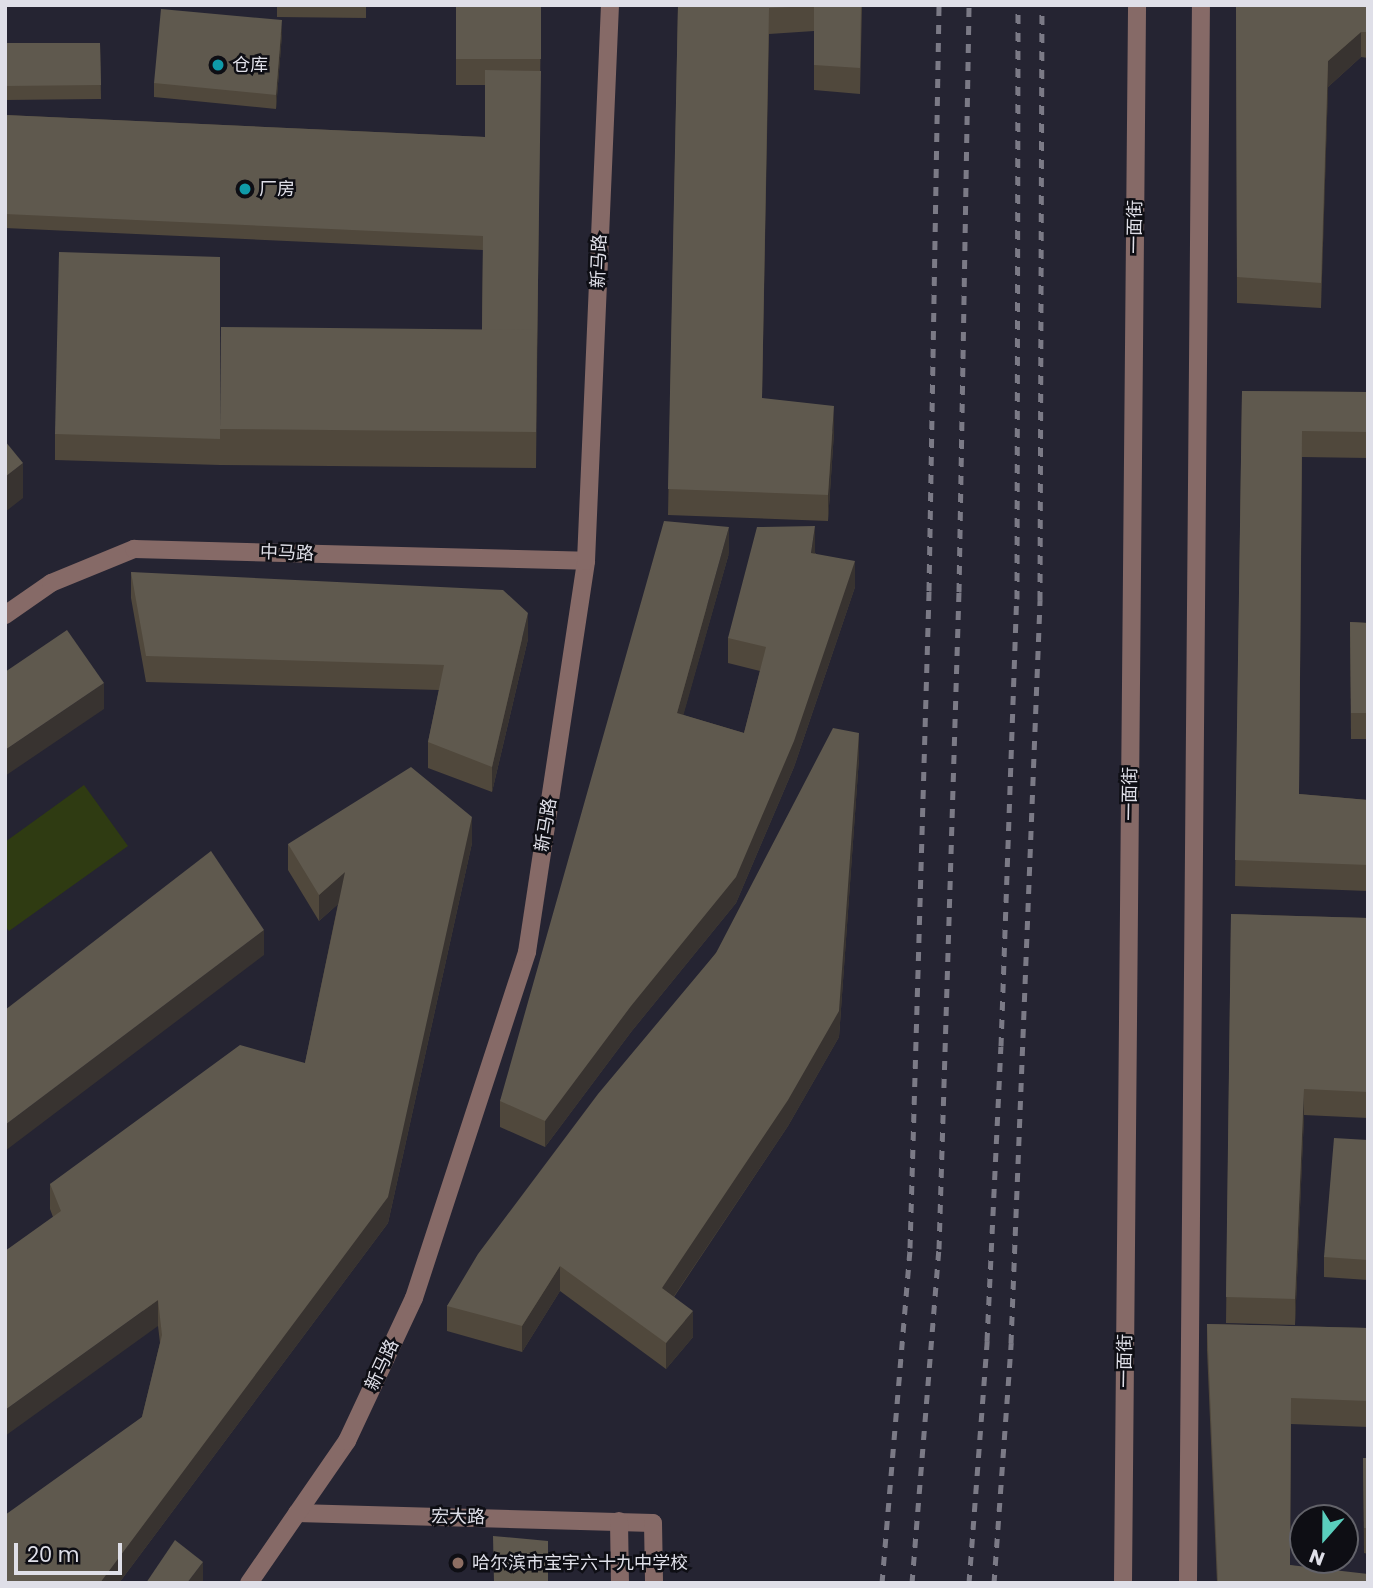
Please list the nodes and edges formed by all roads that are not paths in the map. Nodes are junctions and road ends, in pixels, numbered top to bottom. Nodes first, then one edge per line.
1 (610, 5) edge
2 (1138, 5) edge
3 (1201, 5) edge
4 (586, 561) junction
5 (5, 615) edge
6 (297, 1513) junction
7 (619, 1521) junction
8 (249, 1583) edge
9 (620, 1583) edge
10 (654, 1583) edge
11 (1123, 1583) edge
12 (1188, 1583) edge

1 - 4 main road, 新马路
2 - 11 main road, 一面街
3 - 12 main road
4 - 5 main road, 中马路
4 - 6 main road, 新马路
6 - 7 main road, 宏大路
6 - 8 main road, 新马路
7 - 9 main road
7 - 10 main road, 宏大路

